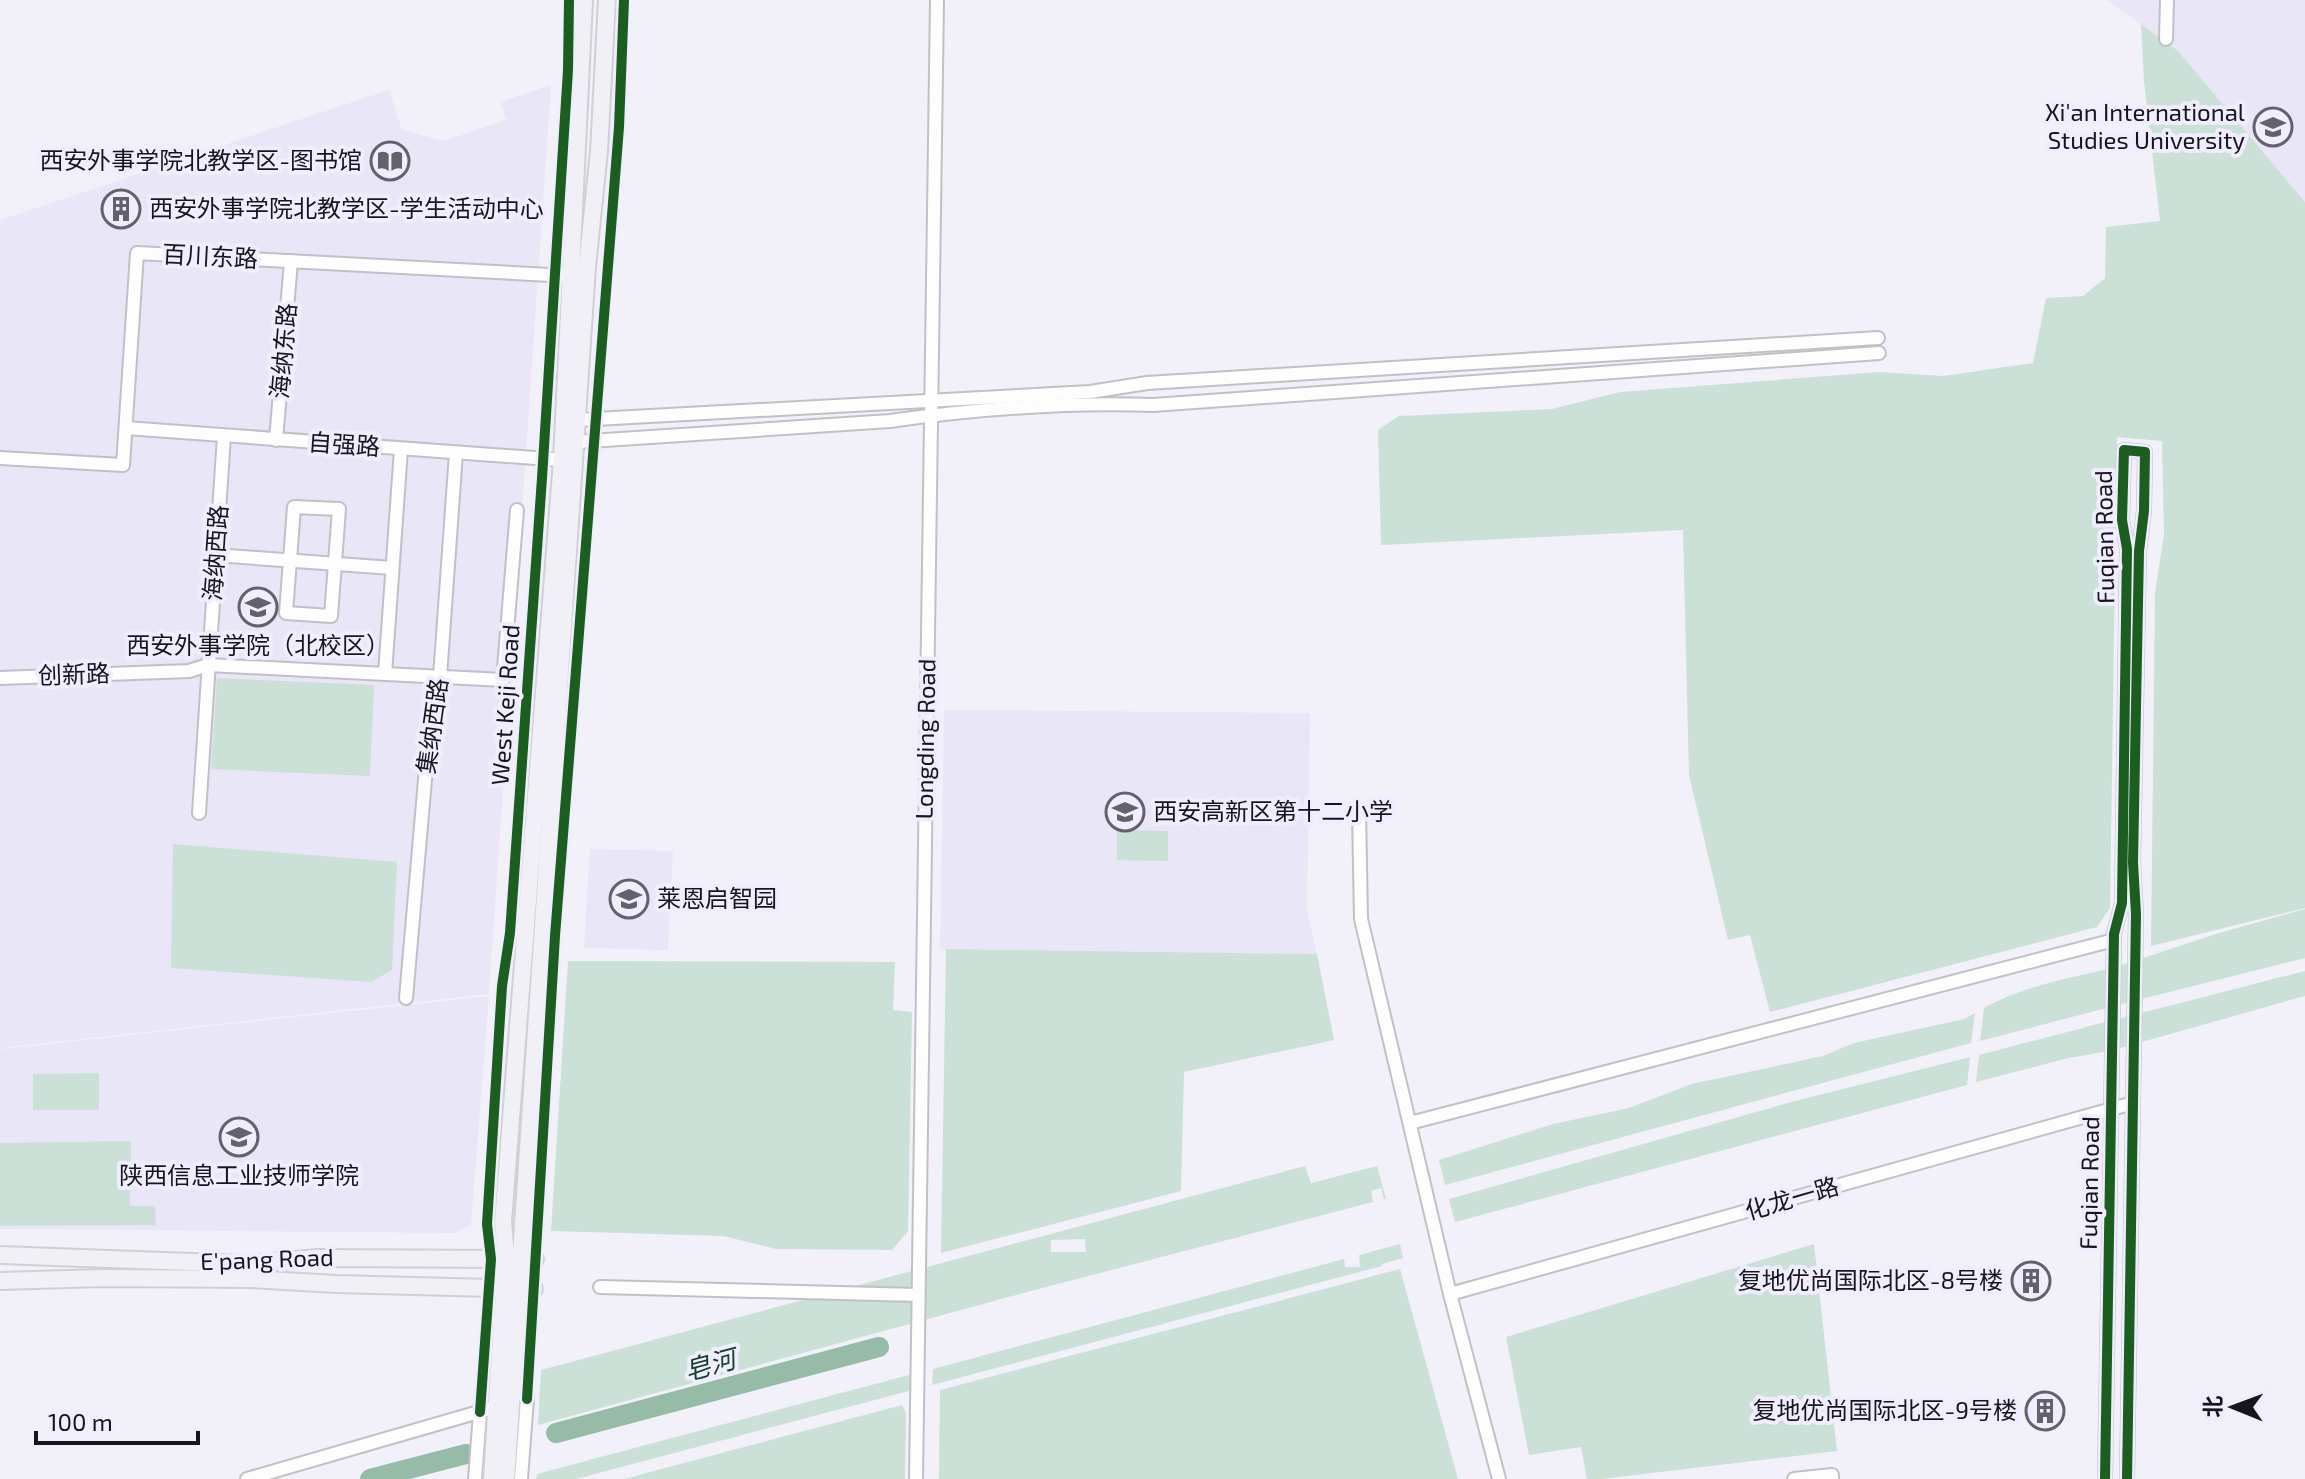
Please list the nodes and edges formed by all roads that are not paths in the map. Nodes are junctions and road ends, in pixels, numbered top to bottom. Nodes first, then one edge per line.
1 (584, 0) edge
2 (607, 0) edge
3 (937, 0) edge
4 (2167, 0) edge
5 (2166, 39) dead end
6 (291, 261) junction
7 (569, 276) junction
8 (1878, 338) dead end
9 (1879, 353) dead end
10 (930, 401) junction
11 (930, 416) junction
12 (577, 420) junction
13 (126, 428) junction
14 (224, 436) junction
15 (276, 440) junction
16 (575, 442) junction
17 (401, 449) junction
18 (456, 453) junction
19 (0, 458) edge
20 (562, 460) junction
21 (517, 510) dead end
22 (215, 555) junction
23 (290, 561) junction
24 (335, 564) junction
25 (392, 568) junction
26 (208, 665) junction
27 (385, 674) junction
28 (440, 677) junction
29 (0, 678) edge
30 (1359, 810) dead end
31 (199, 813) dead end
32 (2114, 940) junction
33 (406, 998) dead end
34 (2133, 1103) junction
35 (2111, 1109) junction
36 (1410, 1123) junction
37 (0, 1255) edge
38 (521, 1259) junction
39 (0, 1281) edge
40 (600, 1287) dead end
41 (519, 1288) junction
42 (1450, 1294) junction
43 (918, 1295) junction
44 (514, 1382) junction
45 (488, 1410) junction
46 (247, 1479) edge
47 (475, 1479) edge
48 (492, 1479) edge
49 (506, 1479) edge
50 (521, 1479) edge
51 (916, 1479) edge
52 (1499, 1479) edge
53 (1794, 1479) edge
54 (1832, 1479) edge
55 (2105, 1479) edge
56 (2127, 1479) edge

1 - 7 main road, West Keji Road
2 - 12 main road, West Keji Road
3 - 10 street, Longding Road
4 - 5 street
6 - 7 street, 百川东路
6 - 13 street, 百川东路
6 - 15 street, 海纳东路
7 - 20 main road, West Keji Road
8 - 10 street
9 - 11 street
10 - 11 street, Longding Road
10 - 12 street
11 - 16 street
11 - 43 street, Longding Road
12 - 16 main road, West Keji Road
13 - 14 street, 自强路
13 - 19 street, 百川东路
14 - 15 street, 自强路
14 - 22 street, 海纳西路
15 - 17 street, 自强路
16 - 38 main road, West Keji Road
17 - 18 street, 自强路
17 - 25 street
18 - 20 street, 自强路
18 - 28 street, 集纳西路
20 - 38 main road, West Keji Road
21 - 28 street, 创新路
22 - 23 street
22 - 26 street, 海纳西路
23 - 24 street
23 - 24 street
23 - 24 street
24 - 25 street
25 - 27 street
26 - 27 street, 创新路
26 - 29 street, 创新路
26 - 31 street, 海纳西路
27 - 28 street, 创新路
28 - 33 street, 集纳西路
30 - 36 street
32 - 34 street, Fuqian Road
32 - 35 street, Fuqian Road
32 - 36 street
34 - 35 street, 化龙一路
34 - 56 street, Fuqian Road
35 - 42 street, 化龙一路
35 - 55 street, Fuqian Road
36 - 42 street
37 - 38 main road, E'pang Road
38 - 41 main road, West Keji Road
39 - 41 main road, E'pang Road
40 - 43 street
41 - 44 main road, West Keji Road
41 - 45 main road, West Keji Road
42 - 52 street
43 - 51 street, Longding Road
44 - 49 main road, West Keji Road
44 - 50 street, West Keji Road
45 - 46 street
45 - 47 street, West Keji Road
45 - 48 main road, West Keji Road
53 - 54 street

